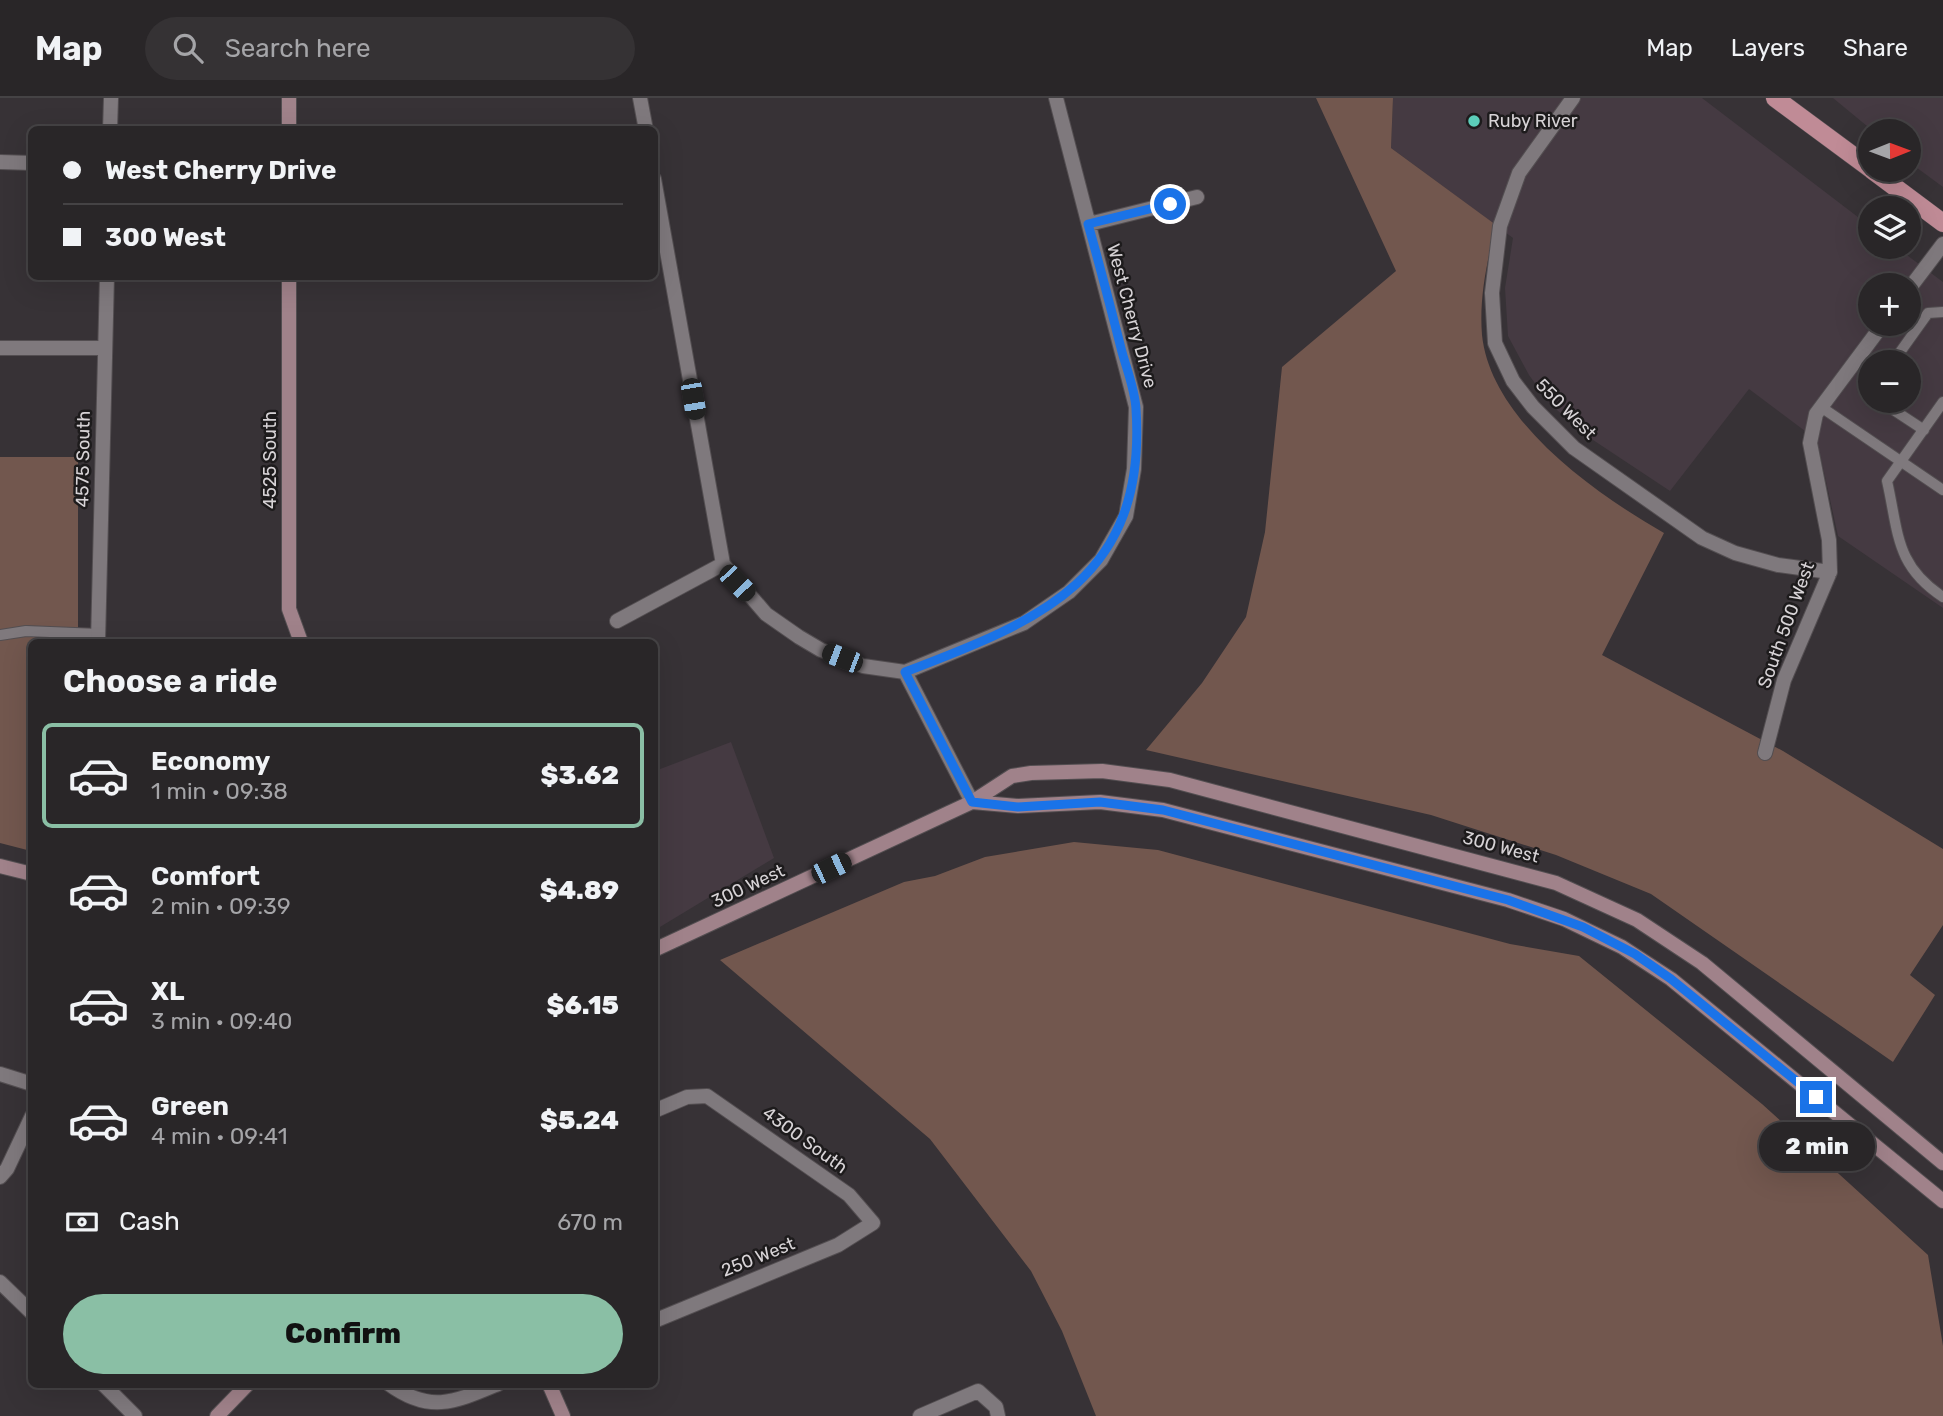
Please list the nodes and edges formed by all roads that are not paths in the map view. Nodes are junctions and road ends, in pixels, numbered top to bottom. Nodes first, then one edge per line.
1 (111, 98) edge
2 (289, 98) edge
3 (640, 98) edge
4 (1056, 98) edge
5 (1573, 98) edge
6 (1775, 98) edge
7 (110, 126) edge
8 (289, 126) edge
9 (645, 126) edge
10 (1858, 159) edge
11 (0, 162) edge
12 (28, 163) edge
13 (1888, 182) edge
14 (1197, 197) dead end
15 (658, 201) edge
16 (1943, 223) edge
17 (1088, 224) junction
18 (1943, 244) edge
19 (1921, 273) edge
20 (107, 280) edge
21 (289, 280) edge
22 (1943, 312) edge
23 (1874, 336) edge
24 (0, 348) edge
25 (105, 348) junction
26 (1902, 350) edge
27 (1943, 402) edge
28 (1821, 407) junction
29 (1898, 413) edge
30 (1924, 430) junction
31 (1901, 462) junction
32 (1943, 490) edge
33 (723, 564) junction
34 (1830, 572) junction
35 (1943, 597) edge
36 (617, 621) dead end
37 (0, 635) edge
38 (98, 638) edge
39 (300, 639) edge
40 (905, 672) junction
41 (1765, 753) dead end
42 (972, 802) junction
43 (0, 866) edge
44 (28, 873) edge
45 (658, 948) edge
46 (0, 1074) edge
47 (28, 1083) edge
48 (658, 1109) edge
49 (28, 1124) edge
50 (1943, 1163) edge
51 (0, 1177) edge
52 (1943, 1201) edge
53 (873, 1223) joint
54 (0, 1282) edge
55 (28, 1309) edge
56 (658, 1319) edge
57 (107, 1388) edge
58 (244, 1388) edge
59 (395, 1388) edge
60 (488, 1388) edge
61 (551, 1388) edge
62 (135, 1416) edge
63 (217, 1416) edge
64 (563, 1416) edge
65 (920, 1416) edge
66 (998, 1416) edge

1 - 7 street
2 - 8 main road
3 - 9 street
4 - 17 street, West Cherry Drive
5 - 34 street, 550 West
6 - 10 main road
11 - 12 street
13 - 16 main road
14 - 17 street, West Cherry Drive
15 - 33 street
17 - 40 street, West Cherry Drive
18 - 19 street
20 - 25 street, 4575 South
21 - 39 main road, 4525 South
22 - 26 lane
23 - 28 street, South 500 West
24 - 25 street
25 - 38 street, 4575 South
27 - 30 lane
28 - 31 lane
28 - 34 street, South 500 West
29 - 30 lane
30 - 31 lane
31 - 32 lane
31 - 35 lane
33 - 36 street
33 - 40 street
34 - 41 street, South 500 West
37 - 38 lane
40 - 42 street
42 - 45 main road, 300 West
42 - 50 main road, 300 West
42 - 52 main road
43 - 44 main road
46 - 47 street
48 - 53 street, 4300 South
49 - 51 street
53 - 56 street, 250 West
54 - 55 street
57 - 62 street
58 - 63 main road
59 - 60 street
61 - 64 main road
65 - 66 street

